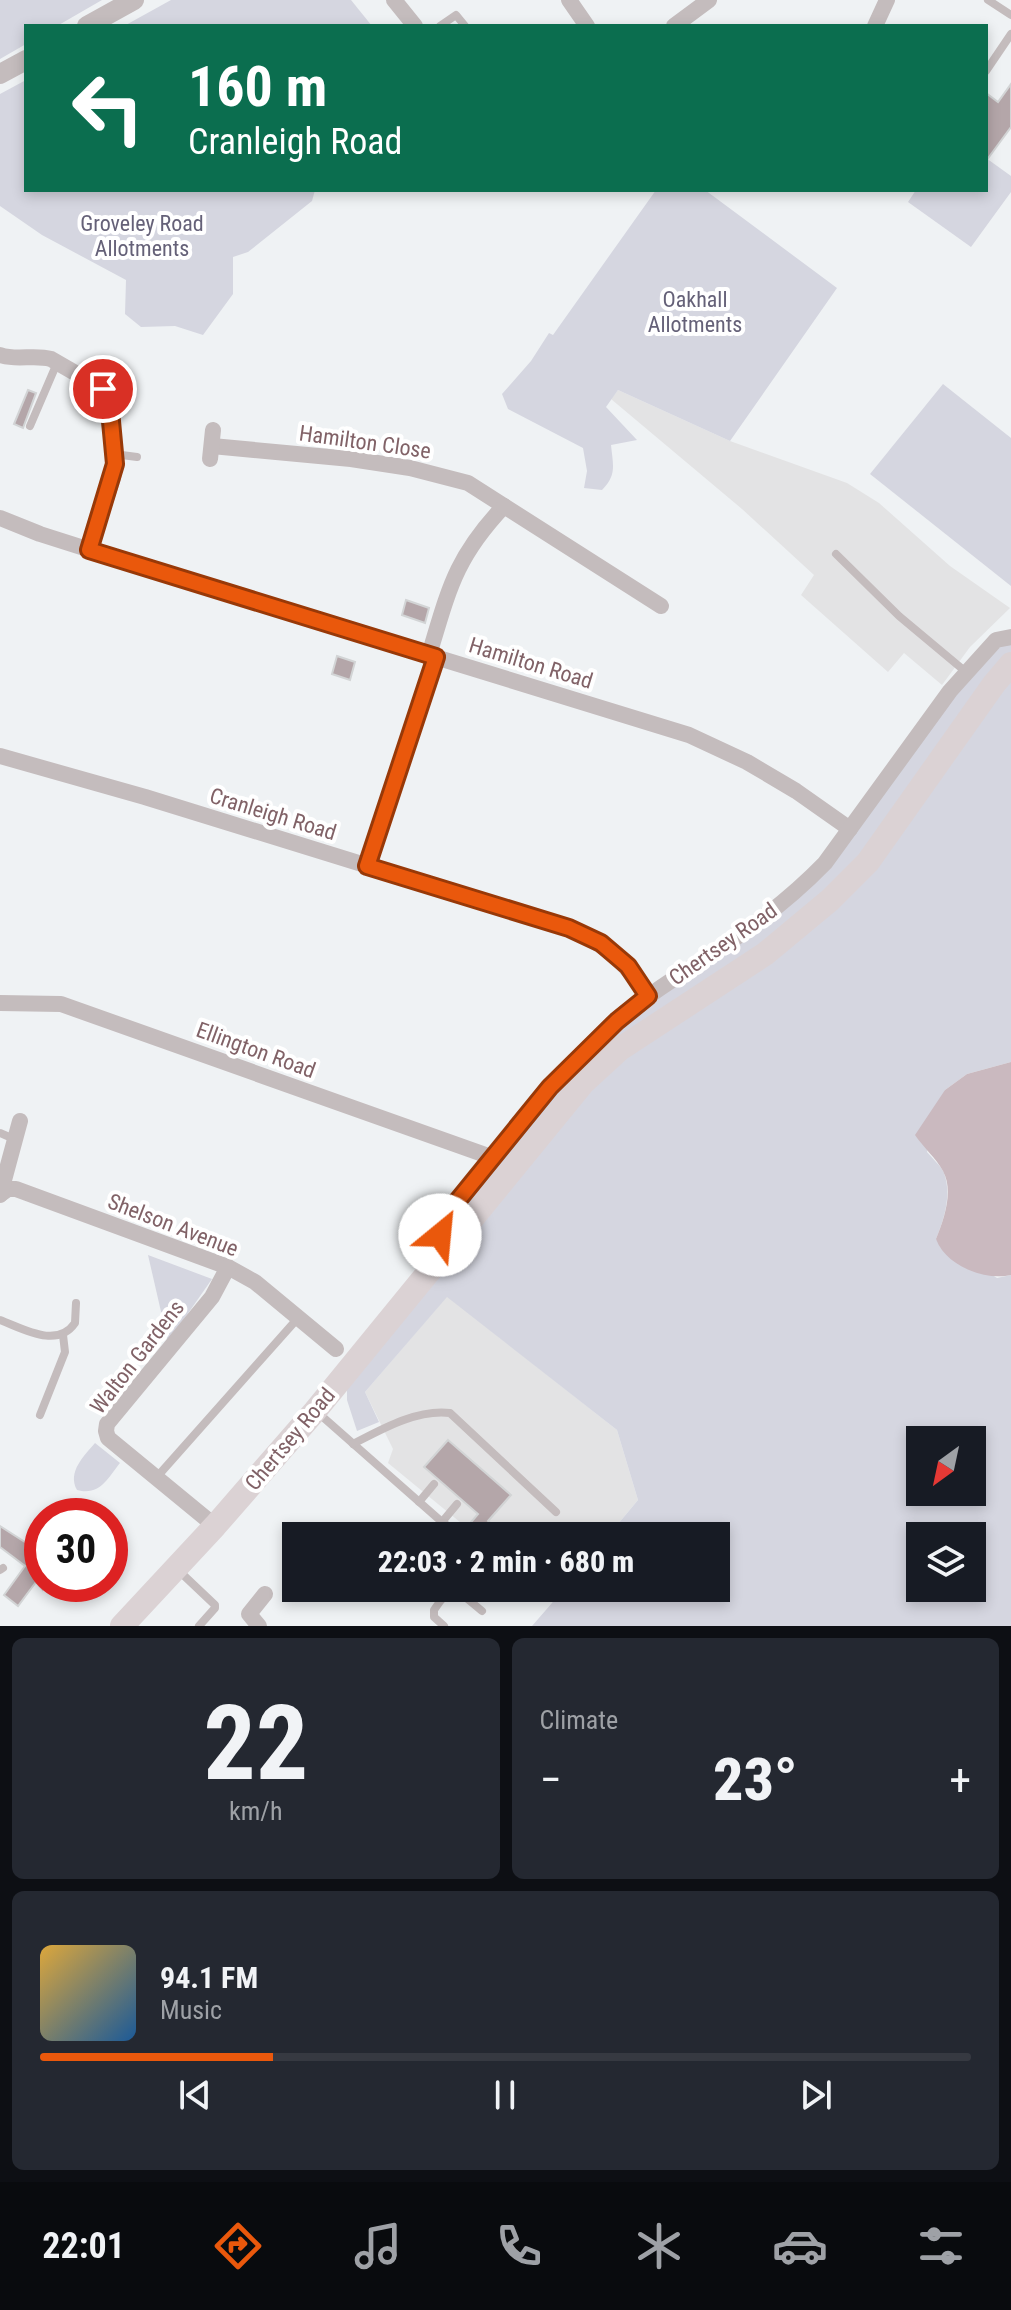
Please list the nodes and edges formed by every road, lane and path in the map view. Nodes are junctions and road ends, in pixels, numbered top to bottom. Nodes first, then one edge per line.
1 (134, 0) edge
2 (569, 0) edge
3 (709, 0) edge
4 (887, 0) edge
5 (988, 0) edge
6 (401, 2) edge
7 (1011, 15) edge
8 (91, 24) edge
9 (414, 24) edge
10 (443, 24) edge
11 (463, 24) edge
12 (586, 24) edge
13 (677, 24) edge
14 (876, 24) edge
15 (1011, 34) edge
16 (24, 61) edge
17 (988, 68) edge
18 (0, 74) edge
19 (0, 355) edge
20 (57, 363) junction
21 (30, 426) dead end
22 (212, 445) dead end
23 (114, 454) junction
24 (137, 457) dead end
25 (504, 506) junction
26 (0, 518) edge
27 (89, 550) junction
28 (836, 554) dead end
29 (660, 607) dead end
30 (1011, 637) edge
31 (433, 656) junction
32 (1011, 664) edge
33 (966, 672) junction
34 (0, 756) edge
35 (850, 829) junction
36 (367, 866) junction
37 (648, 996) junction
38 (0, 1003) edge
39 (20, 1121) dead end
40 (7, 1136) edge
41 (494, 1158) junction
42 (0, 1194) edge
43 (451, 1245) junction
44 (228, 1267) junction
45 (76, 1303) dead end
46 (298, 1318) junction
47 (0, 1320) edge
48 (63, 1335) junction
49 (345, 1356) junction
50 (315, 1411) junction
51 (40, 1415) dead end
52 (353, 1444) junction
53 (156, 1478) junction
54 (434, 1484) dead end
55 (419, 1502) junction
56 (457, 1504) dead end
57 (556, 1512) dead end
58 (442, 1522) joint
59 (215, 1526) junction
60 (176, 1569) junction
61 (265, 1594) dead end
62 (440, 1602) edge
63 (471, 1602) edge
64 (482, 1611) dead end
65 (133, 1622) edge
66 (199, 1626) edge
67 (259, 1626) edge
68 (444, 1626) edge

1 - 8 street
2 - 12 street
3 - 13 street
4 - 14 street
5 - 7 lane
6 - 9 street
10 - 11 lane
15 - 17 lane
16 - 18 street
19 - 20 street
20 - 21 lane
20 - 23 street
22 - 25 street, Hamilton Close
23 - 24 lane
23 - 27 street
25 - 29 street, Hamilton Close
25 - 31 street
26 - 27 street, Hamilton Road
27 - 31 street, Hamilton Road
28 - 33 lane
30 - 33 street, Chertsey Road
31 - 35 street, Hamilton Road
31 - 36 lane
32 - 43 main road, Chertsey Road
33 - 35 street, Chertsey Road
34 - 36 street, Cranleigh Road
35 - 37 street, Chertsey Road
36 - 37 street, Cranleigh Road
37 - 41 street, Chertsey Road
38 - 41 street, Ellington Road
39 - 40 street, Shelson Avenue
40 - 42 street, Shelson Avenue
41 - 43 street, Chertsey Road
42 - 44 street, Shelson Avenue
43 - 49 main road, Chertsey Road
44 - 46 street, Shelson Avenue
44 - 53 street, Walton Gardens
45 - 48 lane
46 - 49 street, Shelson Avenue
46 - 53 lane
47 - 48 lane
48 - 51 lane
49 - 50 main road, Chertsey Road
50 - 52 lane
50 - 59 main road, Chertsey Road
52 - 55 lane
52 - 57 lane
53 - 59 street, Walton Gardens
54 - 55 lane
55 - 58 lane
56 - 58 lane
59 - 60 main road, Chertsey Road
60 - 65 main road, Chertsey Road
60 - 66 lane
61 - 67 street
62 - 68 lane
63 - 64 lane

